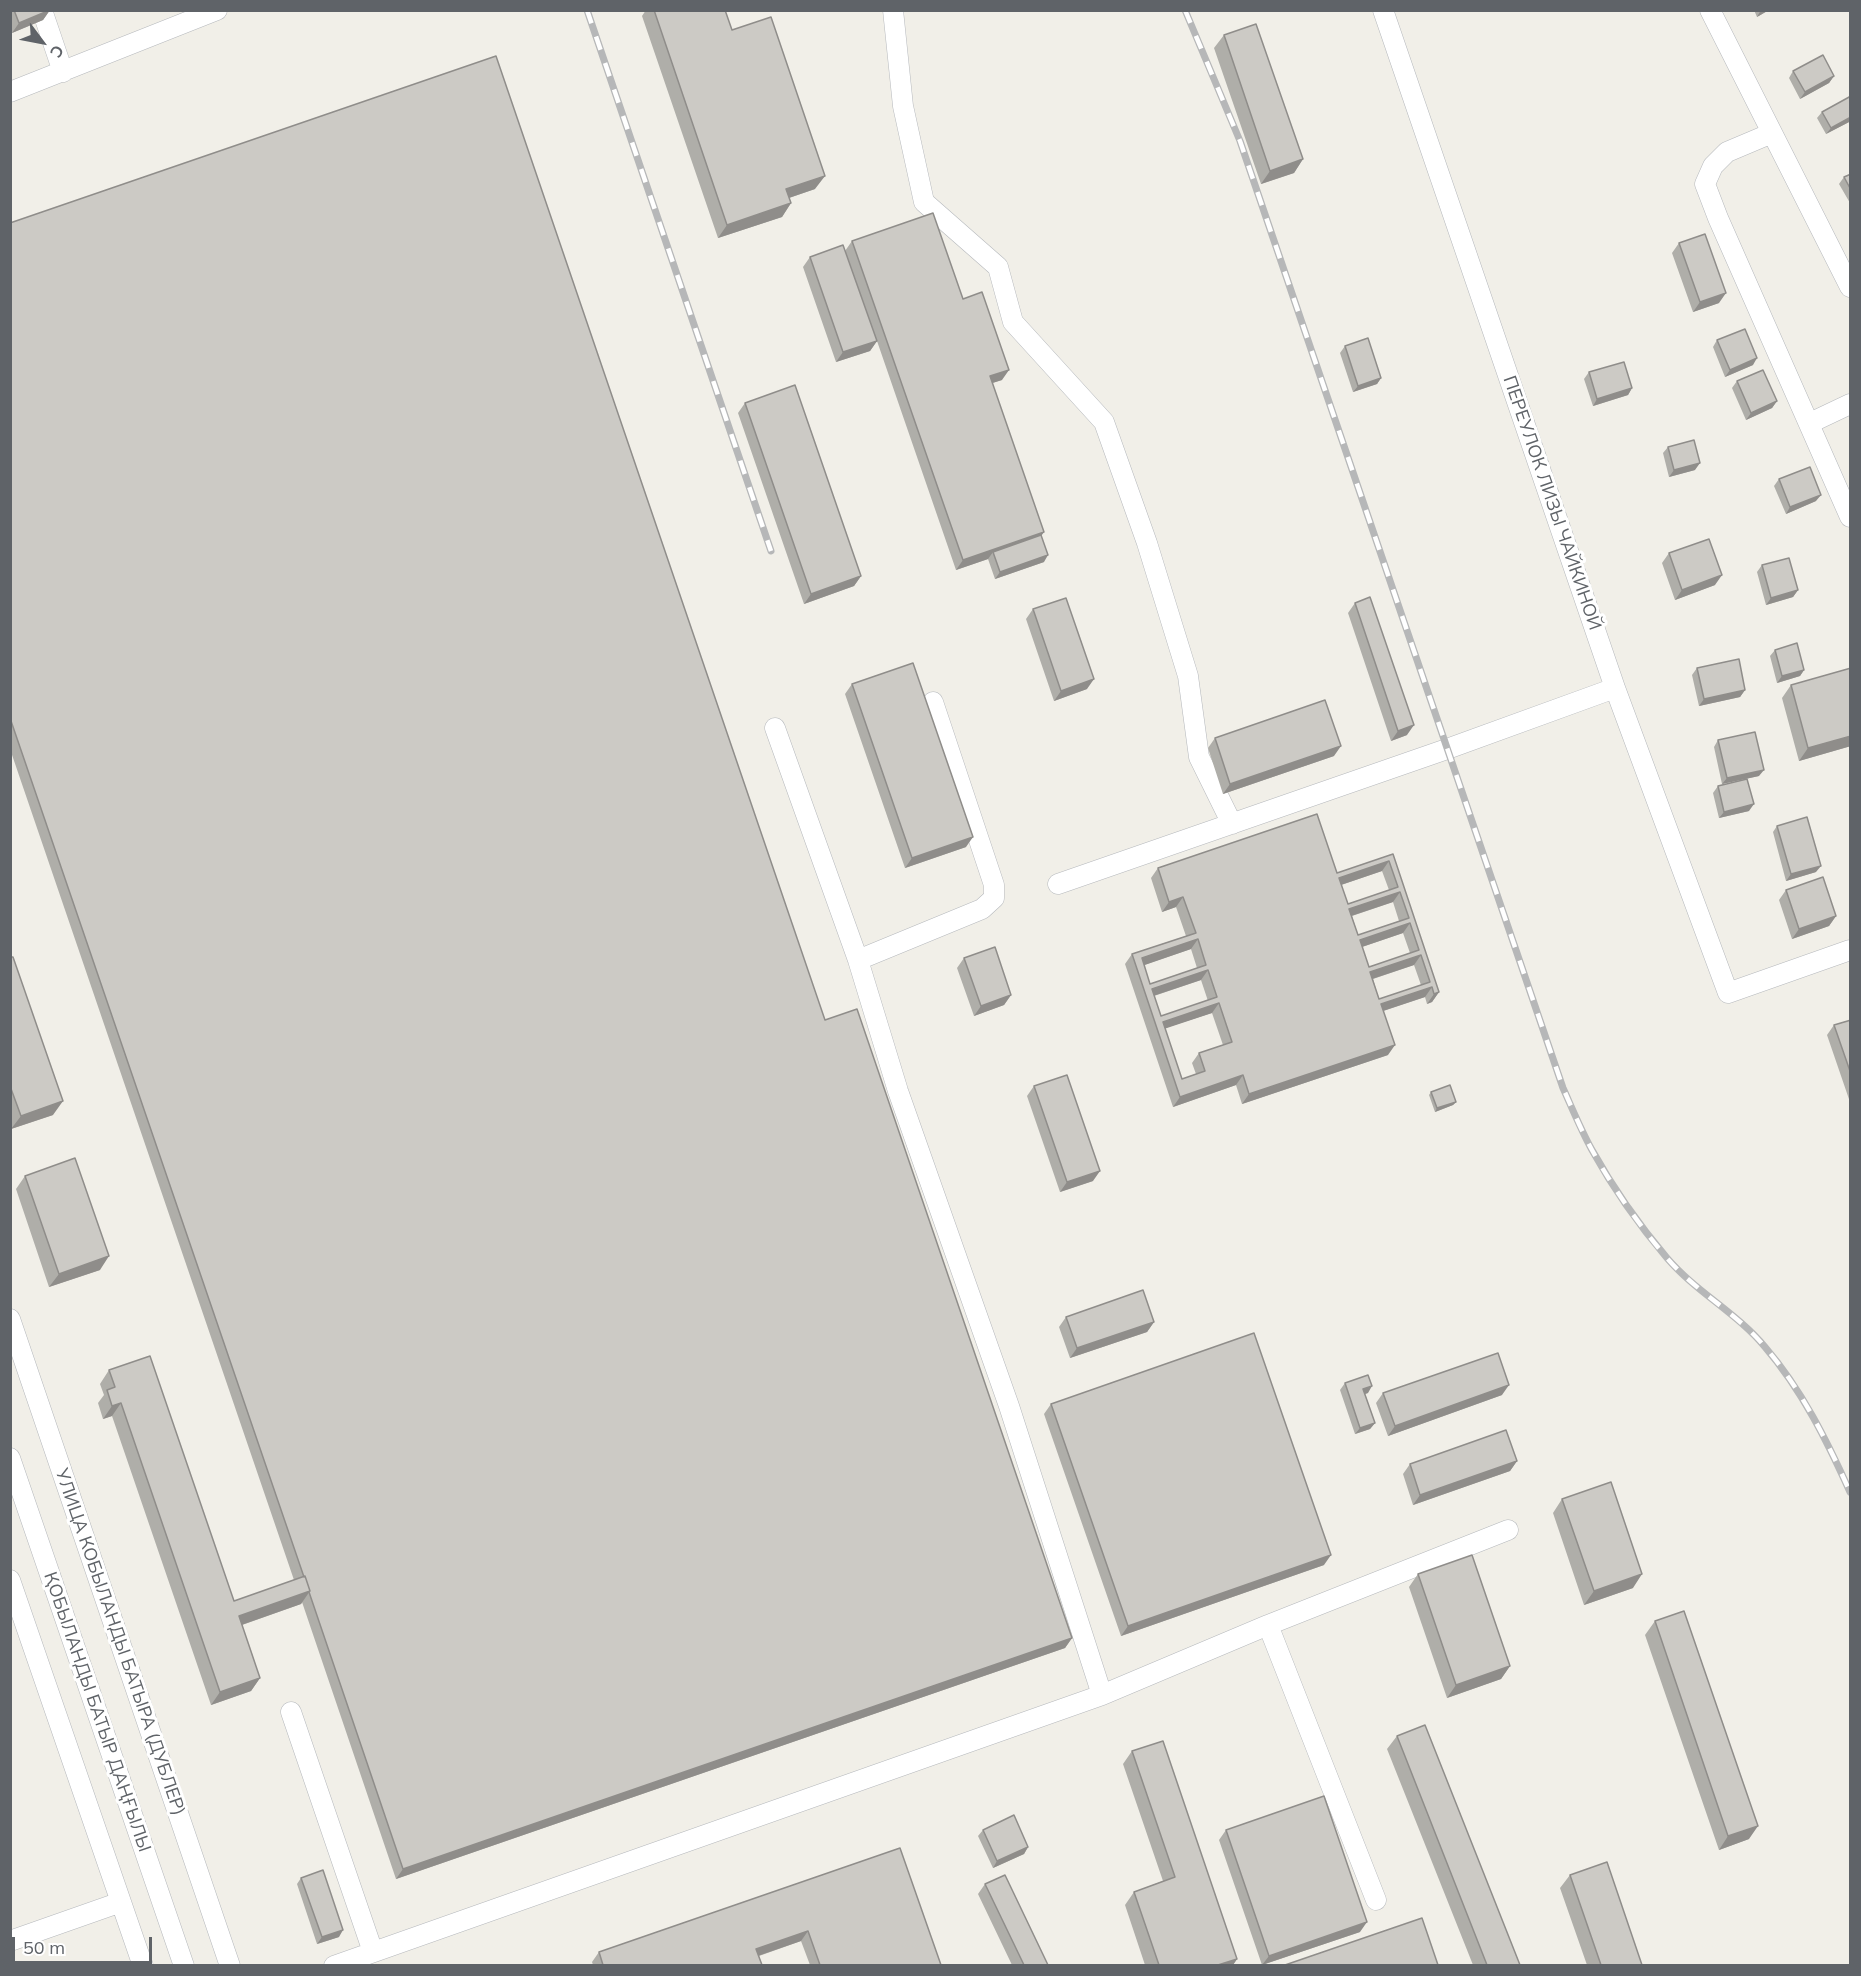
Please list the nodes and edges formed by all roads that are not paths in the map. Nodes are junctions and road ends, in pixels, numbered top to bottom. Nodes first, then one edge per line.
1 (42, 10) edge
2 (218, 10) edge
3 (893, 10) edge
4 (1383, 10) edge
5 (1710, 10) edge
6 (63, 72) junction
7 (10, 92) edge
8 (1772, 133) junction
9 (1851, 287) edge
10 (1851, 404) edge
11 (1810, 423) junction
12 (1851, 517) edge
13 (1615, 688) junction
14 (933, 702) dead end
15 (775, 728) dead end
16 (1232, 824) junction
17 (1058, 884) dead end
18 (1851, 950) edge
19 (858, 960) junction
20 (12, 1330) edge
21 (10, 1458) edge
22 (1508, 1530) dead end
23 (10, 1580) edge
24 (1268, 1625) junction
25 (1102, 1695) junction
26 (291, 1712) dead end
27 (1376, 1900) dead end
28 (121, 1902) junction
29 (10, 1941) edge
30 (373, 1952) junction
31 (143, 1965) edge
32 (184, 1965) edge
33 (231, 1965) edge
34 (334, 1965) edge

1 - 6 street
2 - 6 street
3 - 16 street
4 - 13 street, ПЕРЕУЛОК ЛИЗЫ ЧАЙКИНОЙ
5 - 8 street
6 - 7 street
8 - 9 street
8 - 11 street
10 - 11 street
11 - 12 street
13 - 16 street
13 - 18 street, ПЕРЕУЛОК ЛИЗЫ ЧАЙКИНОЙ
14 - 19 street
15 - 19 street
16 - 17 street
19 - 25 street
20 - 33 street, УЛИЦА КОБЫЛАНДЫ БАТЫРА (ДУБЛЕР)
21 - 32 street, ҚОБЫЛАНДЫ БАТЫР ДАҢҒЫЛЫ
22 - 24 street
23 - 28 street
24 - 25 street
24 - 27 street
25 - 30 street
26 - 30 street
28 - 29 street
28 - 31 street
30 - 34 street

